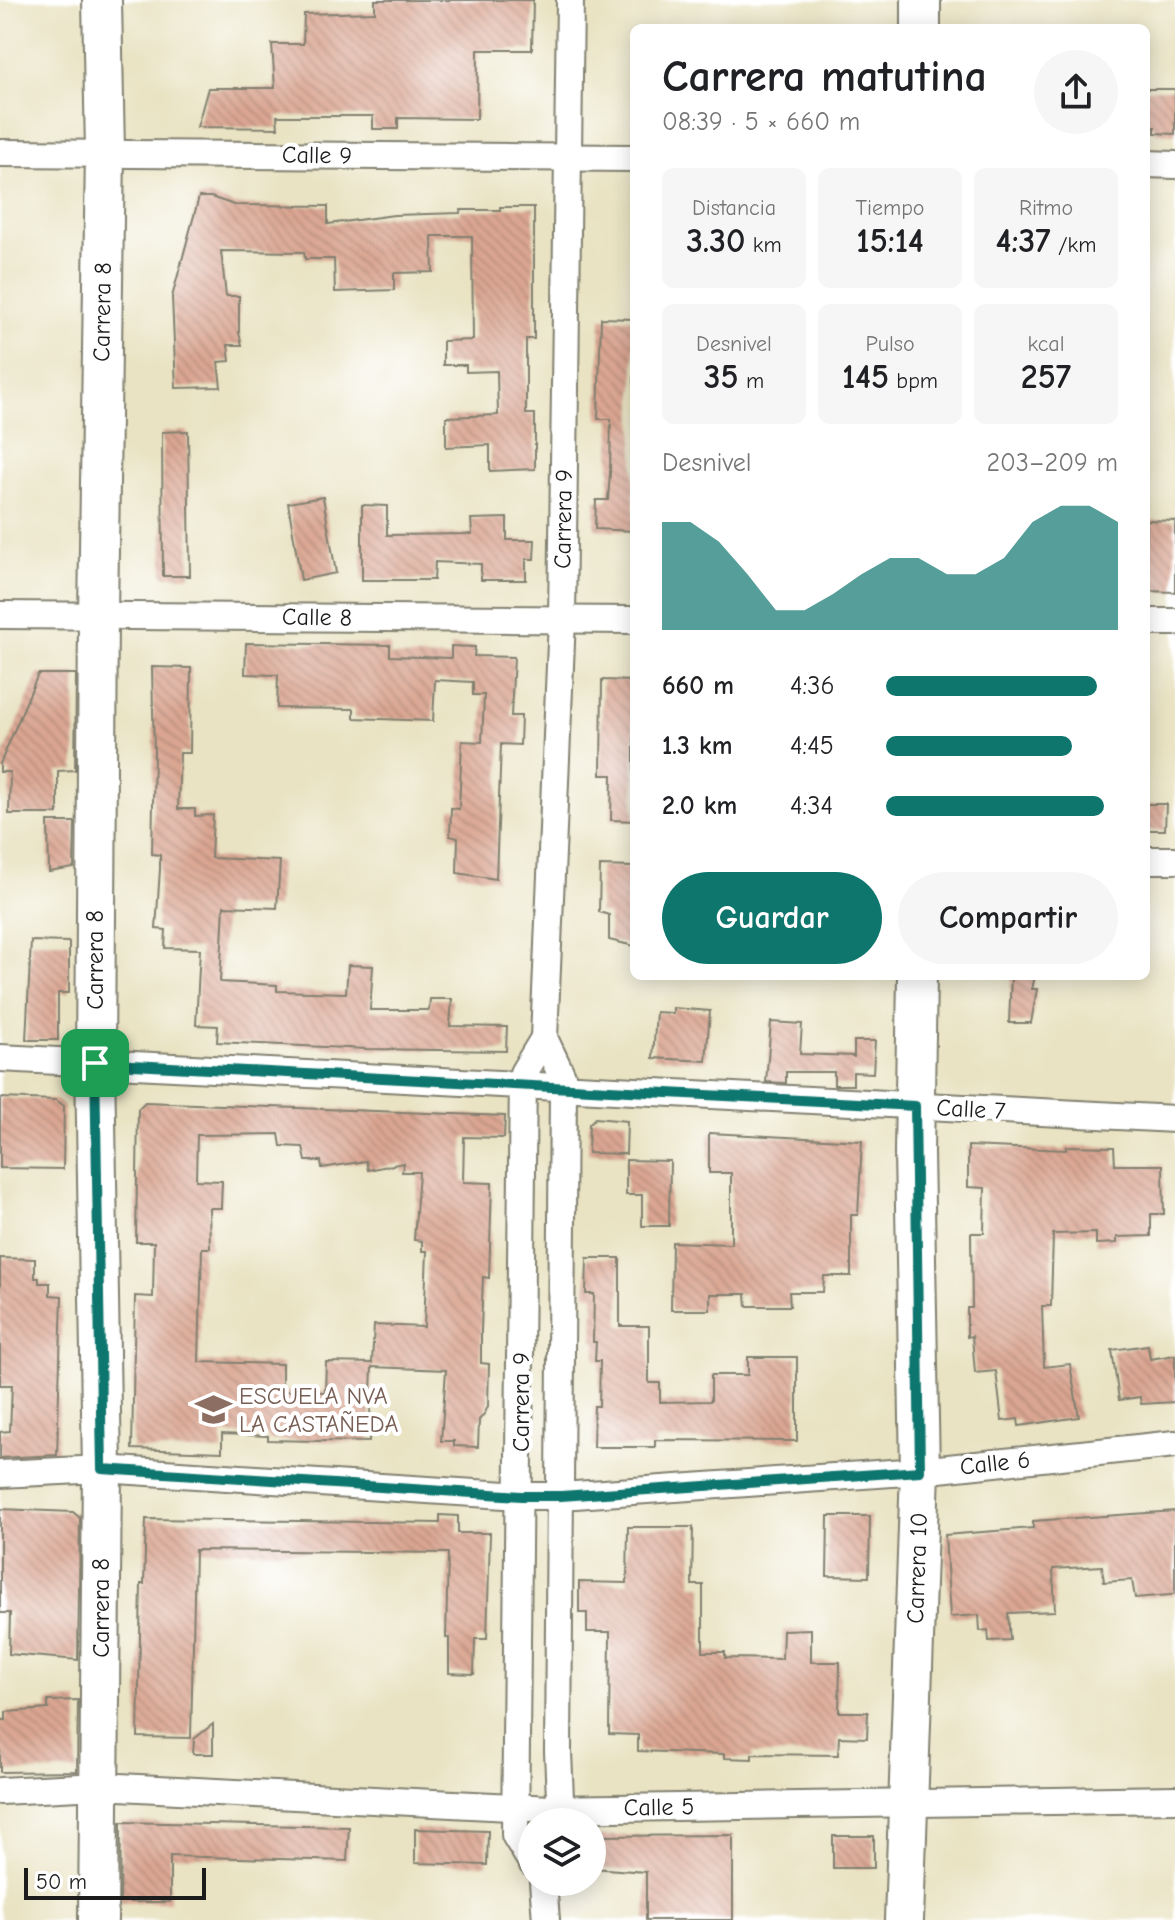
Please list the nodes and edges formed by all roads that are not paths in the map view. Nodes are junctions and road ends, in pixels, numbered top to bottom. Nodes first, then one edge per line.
1 (102, 0) edge
2 (570, 0) edge
3 (921, 0) edge
4 (921, 24) edge
5 (105, 152) junction
6 (0, 153) edge
7 (630, 158) edge
8 (567, 159) junction
9 (1150, 164) edge
10 (1175, 165) edge
11 (0, 615) edge
12 (98, 615) junction
13 (562, 619) junction
14 (630, 620) edge
15 (1150, 622) edge
16 (1175, 622) edge
17 (1150, 860) edge
18 (1175, 860) edge
19 (917, 980) edge
20 (544, 1038) junction
21 (0, 1058) edge
22 (95, 1063) junction
23 (524, 1085) junction
24 (563, 1088) junction
25 (915, 1106) junction
26 (1175, 1119) edge
27 (1175, 1444) edge
28 (102, 1469) junction
29 (920, 1471) junction
30 (0, 1474) edge
31 (521, 1496) junction
32 (561, 1496) junction
33 (100, 1786) junction
34 (0, 1791) edge
35 (1175, 1799) edge
36 (908, 1802) junction
37 (515, 1808) junction
38 (560, 1808) edge
39 (518, 1809) edge
40 (606, 1814) edge
41 (518, 1840) edge
42 (544, 1896) edge
43 (98, 1920) edge
44 (546, 1920) edge
45 (904, 1920) edge

1 - 5 street, Carrera 8
2 - 8 street, Carrera 9
3 - 4 street
5 - 6 street, Calle 9
5 - 8 street, Calle 9
5 - 12 street, Carrera 8
7 - 8 street, Calle 9
8 - 13 street, Carrera 9
9 - 10 street
11 - 12 street, Calle 8
12 - 13 street, Calle 8
12 - 22 street, Carrera 8
13 - 14 street, Calle 8
13 - 20 street, Carrera 9
15 - 16 street
17 - 18 street
19 - 25 street, Carrera 10
20 - 23 street, Carrera 9
20 - 24 street, Carrera 9
21 - 22 street, Calle 7
22 - 23 street, Calle 7
22 - 28 street, Carrera 8
23 - 24 street, Calle 7
23 - 31 street, Carrera 9
24 - 25 street, Calle 7
24 - 32 street, Carrera 9
25 - 26 street, Calle 7
25 - 29 street, Carrera 10
27 - 29 street, Calle 6
28 - 30 street, Calle 6
28 - 31 street, Calle 6
28 - 33 street, Carrera 8
29 - 32 street, Calle 6
29 - 36 street, Carrera 10
31 - 32 street, Calle 6
31 - 37 street, Carrera 9
32 - 38 street, Carrera 9
33 - 34 street, Calle 5
33 - 37 street, Calle 5
33 - 43 street, Carrera 8
35 - 36 street, Calle 5
36 - 40 street, Calle 5
36 - 45 street, Carrera 10
37 - 39 street, Calle 5
37 - 41 street, Carrera 9
42 - 44 street

